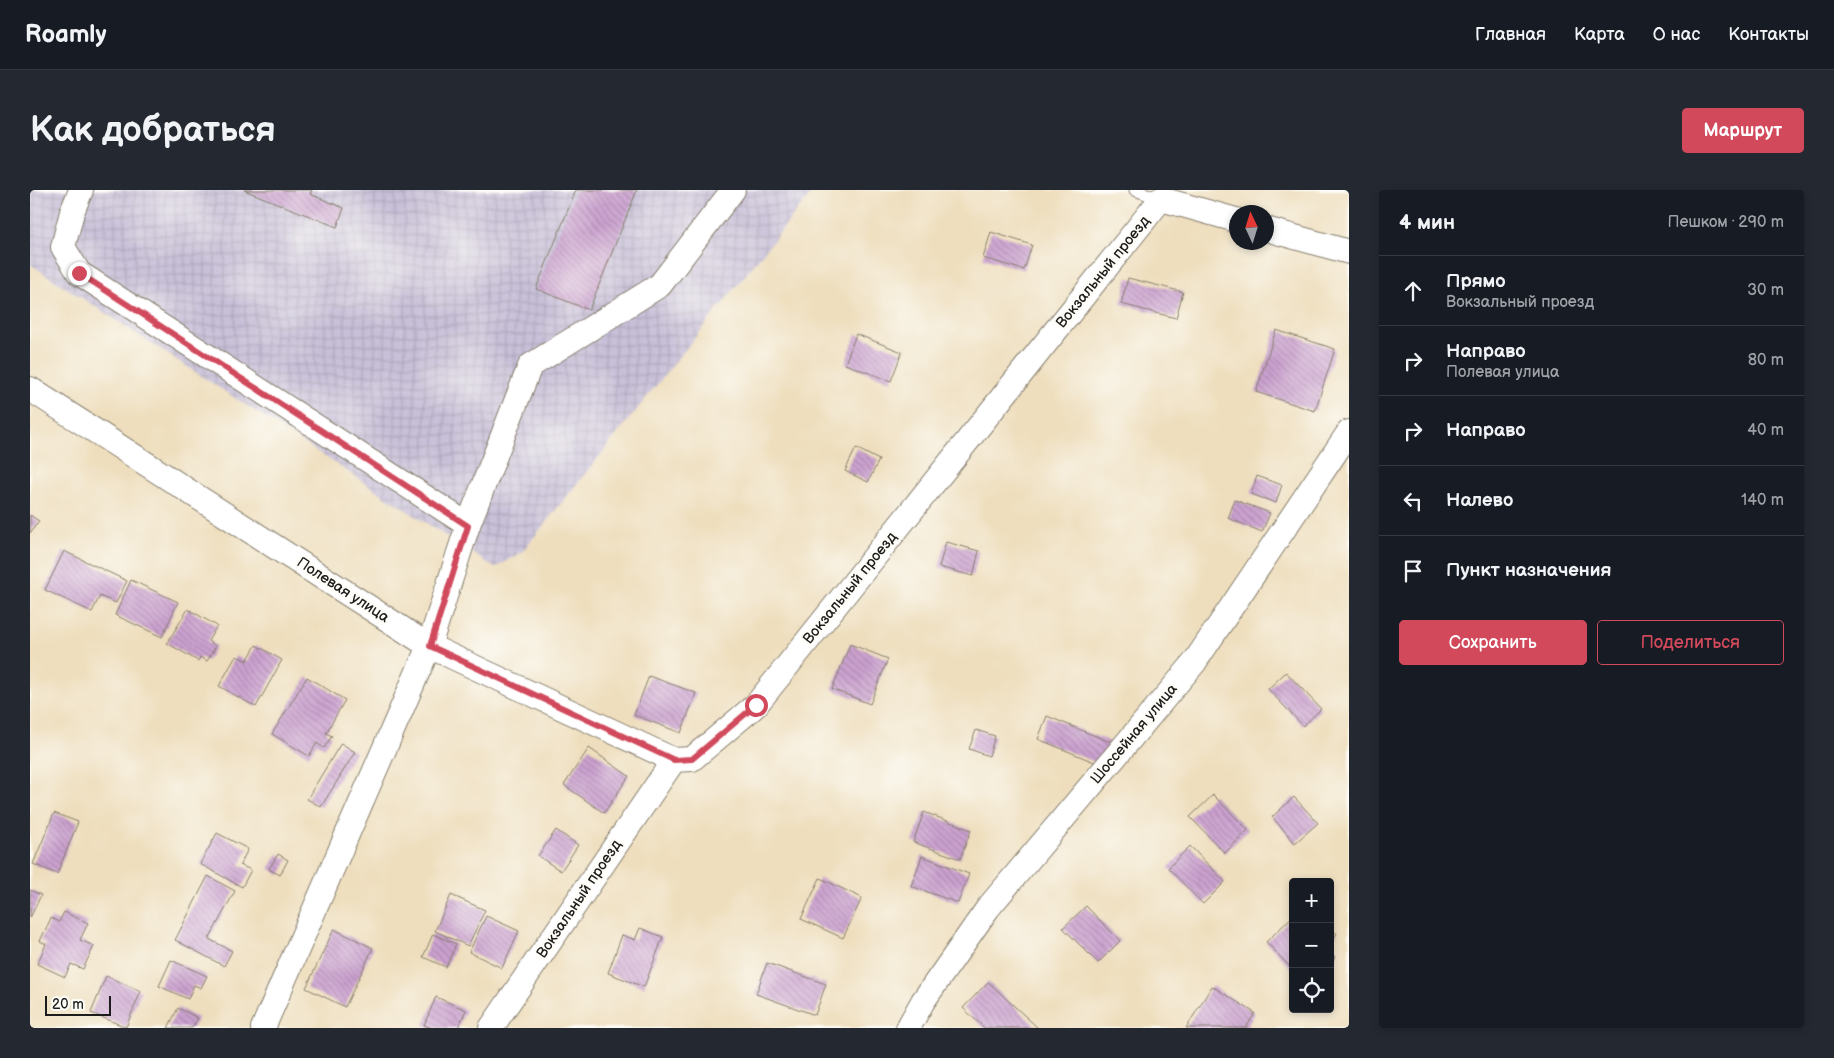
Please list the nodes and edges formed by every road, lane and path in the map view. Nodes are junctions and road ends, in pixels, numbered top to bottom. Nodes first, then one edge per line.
1 (80, 190) edge
2 (733, 190) edge
3 (1135, 190) edge
4 (1161, 199) junction
5 (1229, 218) edge
6 (1274, 231) edge
7 (1349, 252) edge
8 (30, 389) edge
9 (1349, 432) edge
10 (468, 526) junction
11 (430, 646) junction
12 (674, 760) junction
13 (263, 1028) edge
14 (491, 1028) edge
15 (908, 1028) edge

1 - 10 street
2 - 10 street
3 - 4 lane
4 - 5 street
4 - 12 street, Вокзальный проезд
6 - 7 street
8 - 11 street, Полевая улица
9 - 15 street, Шоссейная улица
10 - 11 street
11 - 12 street, Полевая улица
11 - 13 street
12 - 14 street, Вокзальный проезд

